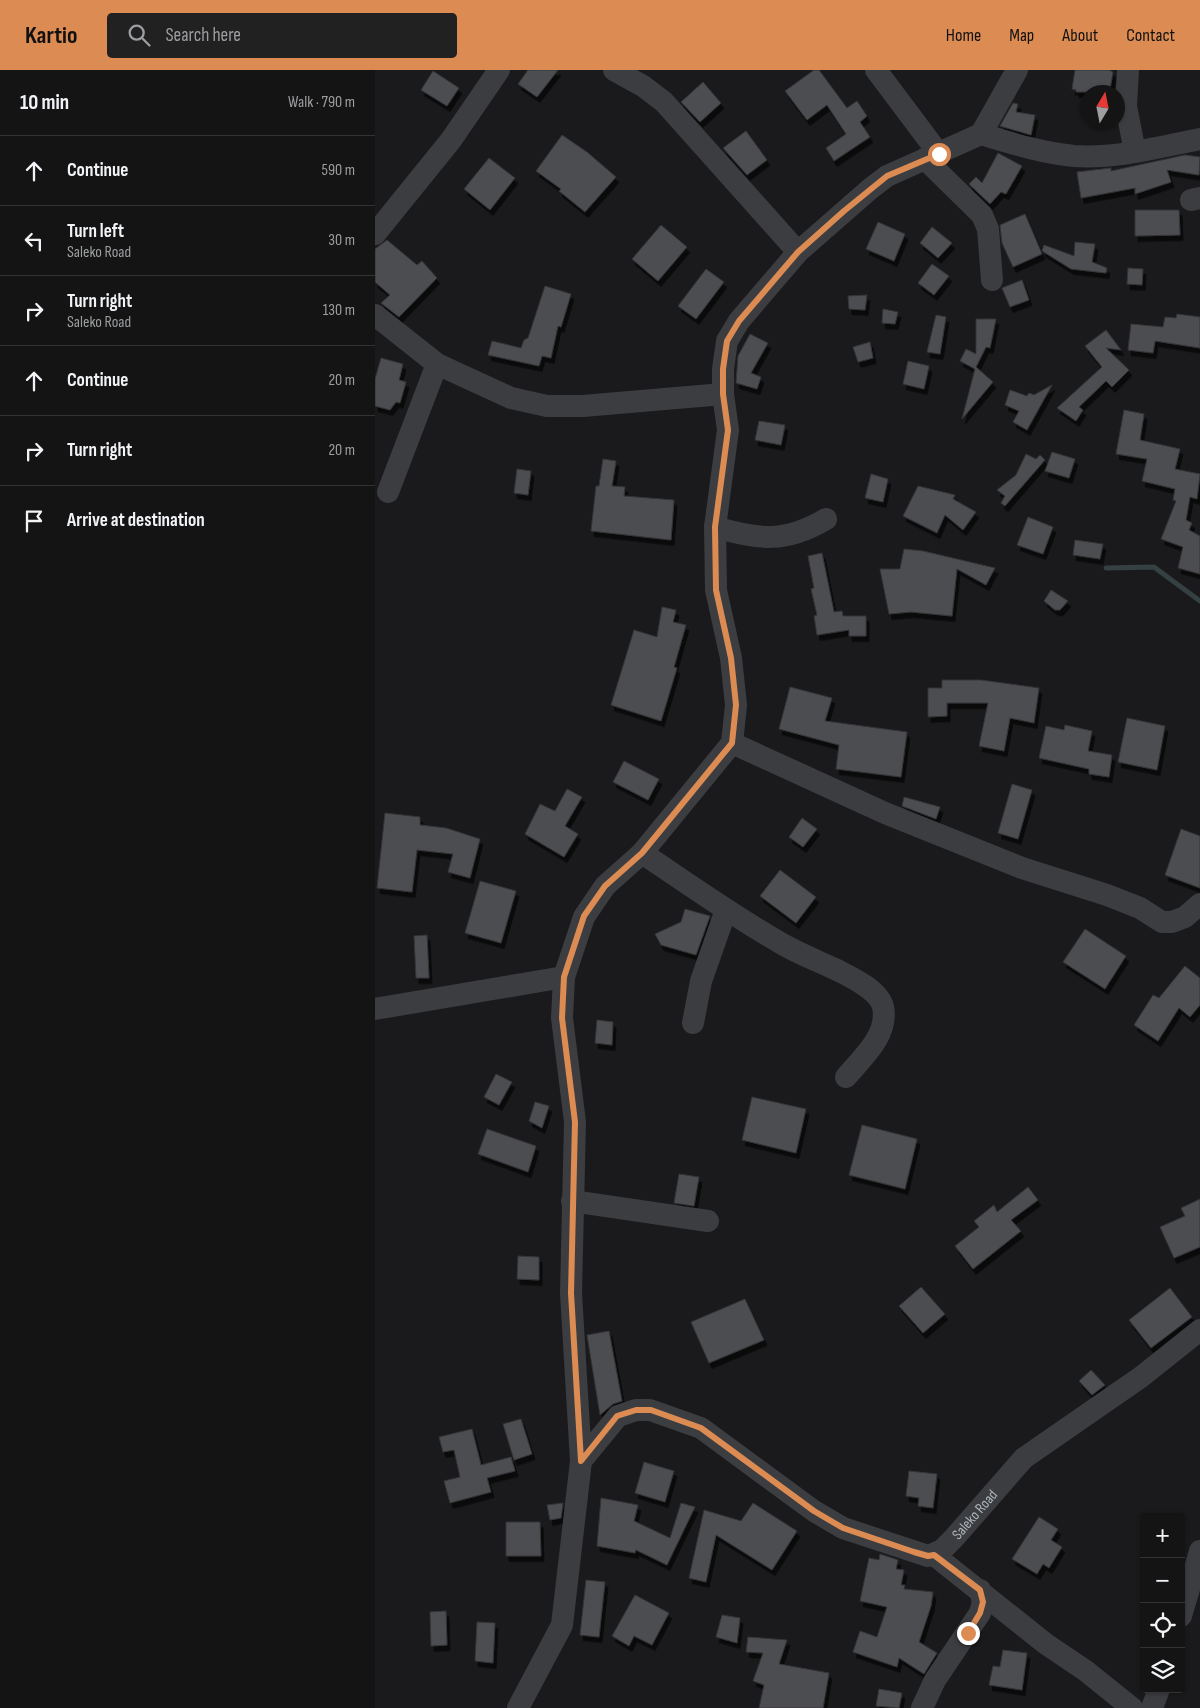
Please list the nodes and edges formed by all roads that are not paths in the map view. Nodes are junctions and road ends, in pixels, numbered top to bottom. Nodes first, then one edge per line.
1 (499, 70) edge
2 (614, 70) edge
3 (876, 70) edge
4 (1017, 70) edge
5 (1127, 70) edge
6 (981, 134) junction
7 (1200, 139) edge
8 (1135, 152) junction
9 (932, 156) junction
10 (375, 234) edge
11 (798, 252) junction
12 (993, 280) dead end
13 (375, 315) edge
14 (437, 364) junction
15 (723, 394) junction
16 (387, 492) dead end
17 (826, 519) dead end
18 (715, 527) junction
19 (732, 743) junction
20 (642, 853) junction
21 (1200, 904) edge
22 (726, 910) junction
23 (564, 977) junction
24 (375, 1009) edge
25 (693, 1023) dead end
26 (846, 1078) dead end
27 (572, 1201) junction
28 (708, 1221) dead end
29 (1200, 1330) edge
30 (581, 1461) junction
31 (1200, 1551) edge
32 (934, 1555) junction
33 (980, 1590) junction
34 (1185, 1603) edge
35 (1158, 1693) edge
36 (518, 1708) edge
37 (922, 1708) edge
38 (1132, 1708) edge
39 (1152, 1708) edge

1 - 10 street
2 - 11 street
3 - 9 street
4 - 6 street
5 - 8 street
6 - 8 street
6 - 9 street
7 - 8 street
9 - 11 street
9 - 12 street
11 - 15 street
13 - 14 street
14 - 15 street
14 - 16 street
15 - 18 street
17 - 18 street
18 - 19 street
19 - 20 street
19 - 21 street
20 - 22 street
20 - 23 street
22 - 25 street
22 - 26 street
23 - 24 street
23 - 27 street
27 - 28 street
27 - 30 street
29 - 32 street, Saleko Road
30 - 32 street
30 - 36 street
31 - 34 street
32 - 33 street
33 - 37 street
33 - 38 street
35 - 39 street

